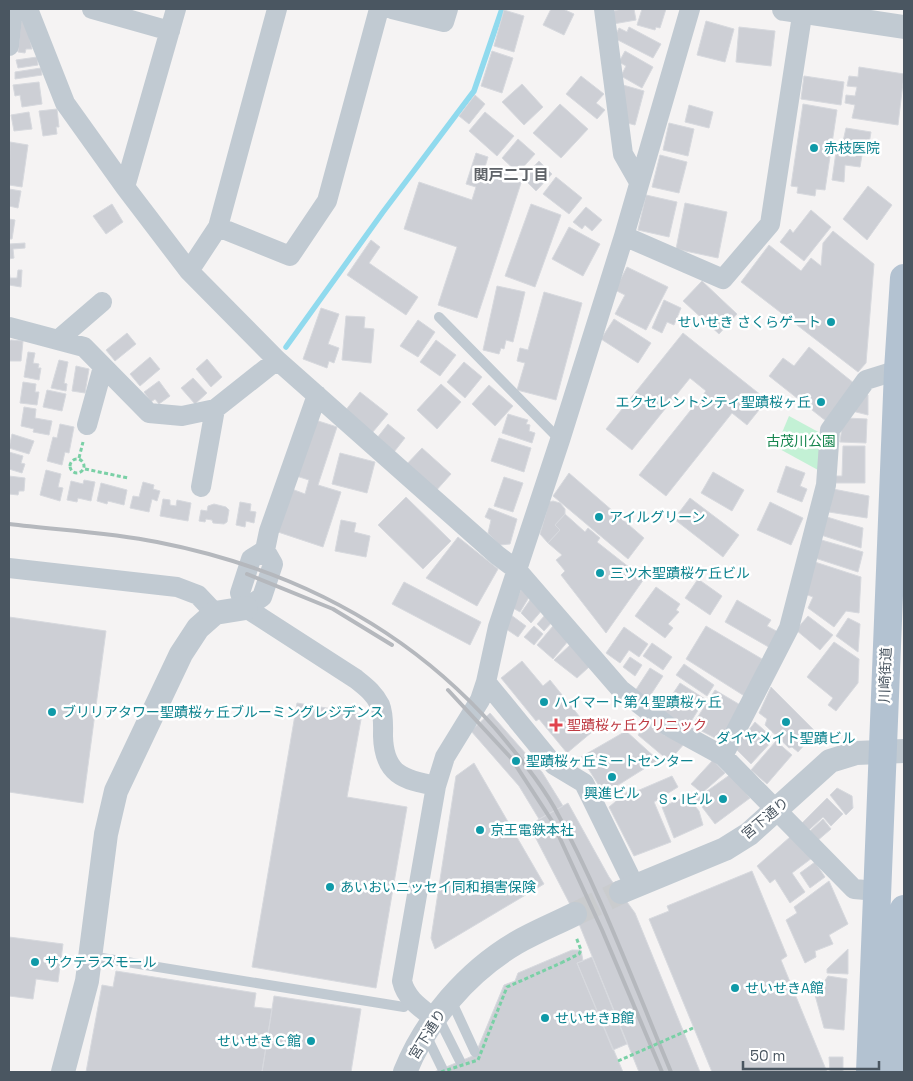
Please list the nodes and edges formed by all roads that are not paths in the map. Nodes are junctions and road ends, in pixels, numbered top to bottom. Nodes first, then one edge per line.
1 (13, 9) edge
2 (28, 9) edge
3 (92, 9) edge
4 (176, 9) edge
5 (277, 9) edge
6 (379, 9) edge
7 (392, 9) edge
8 (448, 9) edge
9 (604, 9) edge
10 (690, 9) edge
11 (797, 10) edge
12 (904, 27) edge
13 (170, 31) junction
14 (9, 46) edge
15 (639, 182) junction
16 (124, 187) junction
17 (218, 227) junction
18 (624, 236) junction
19 (189, 271) junction
20 (904, 278) edge
21 (102, 302) dead end
22 (439, 317) dead end
23 (9, 327) edge
24 (59, 339) junction
25 (277, 360) junction
26 (901, 365) edge
27 (103, 367) junction
28 (317, 395) junction
29 (215, 408) junction
30 (87, 425) dead end
31 (560, 440) junction
32 (201, 487) dead end
33 (9, 568) edge
34 (517, 570) junction
35 (246, 608) junction
36 (215, 613) junction
37 (486, 682) junction
38 (893, 752) edge
39 (723, 756) junction
40 (436, 786) junction
41 (777, 811) junction
42 (628, 890) joint
43 (877, 891) junction
44 (904, 909) edge
45 (904, 921) edge
46 (575, 926) tunnel mouth
47 (90, 956) junction
48 (404, 1007) dead end
49 (437, 1017) junction
50 (475, 1052) dead end
51 (460, 1061) dead end
52 (442, 1070) edge
53 (63, 1072) edge
54 (405, 1072) edge
55 (870, 1072) edge
56 (898, 1072) edge

1 - 14 street
2 - 16 street
3 - 13 street
4 - 13 street
5 - 17 street
6 - 17 street
7 - 8 street
9 - 15 street
10 - 15 street
11 - 12 street
11 - 18 street
13 - 16 street
15 - 18 street
16 - 19 street
17 - 19 street
18 - 31 street
19 - 25 street
20 - 26 main road, 川崎街道
21 - 24 street
22 - 31 lane
23 - 24 street
24 - 27 street
25 - 28 street
25 - 29 street
26 - 38 main road, 川崎街道
26 - 39 street
27 - 29 street
27 - 30 street
28 - 34 street
28 - 35 street
29 - 32 street
31 - 34 street
33 - 36 street
34 - 37 street
34 - 39 street
35 - 36 street
35 - 40 street
36 - 47 street
37 - 40 street
37 - 42 street
38 - 41 street, 宮下通り
38 - 43 main road, 川崎街道
39 - 41 street
40 - 49 street
41 - 42 street, 宮下通り
41 - 43 street
43 - 55 main road, 川崎街道
44 - 45 main road
45 - 56 main road
46 - 49 street, 宮下通り
47 - 48 lane
47 - 53 street
49 - 50 lane
49 - 51 lane
49 - 52 lane
49 - 54 street, 宮下通り

